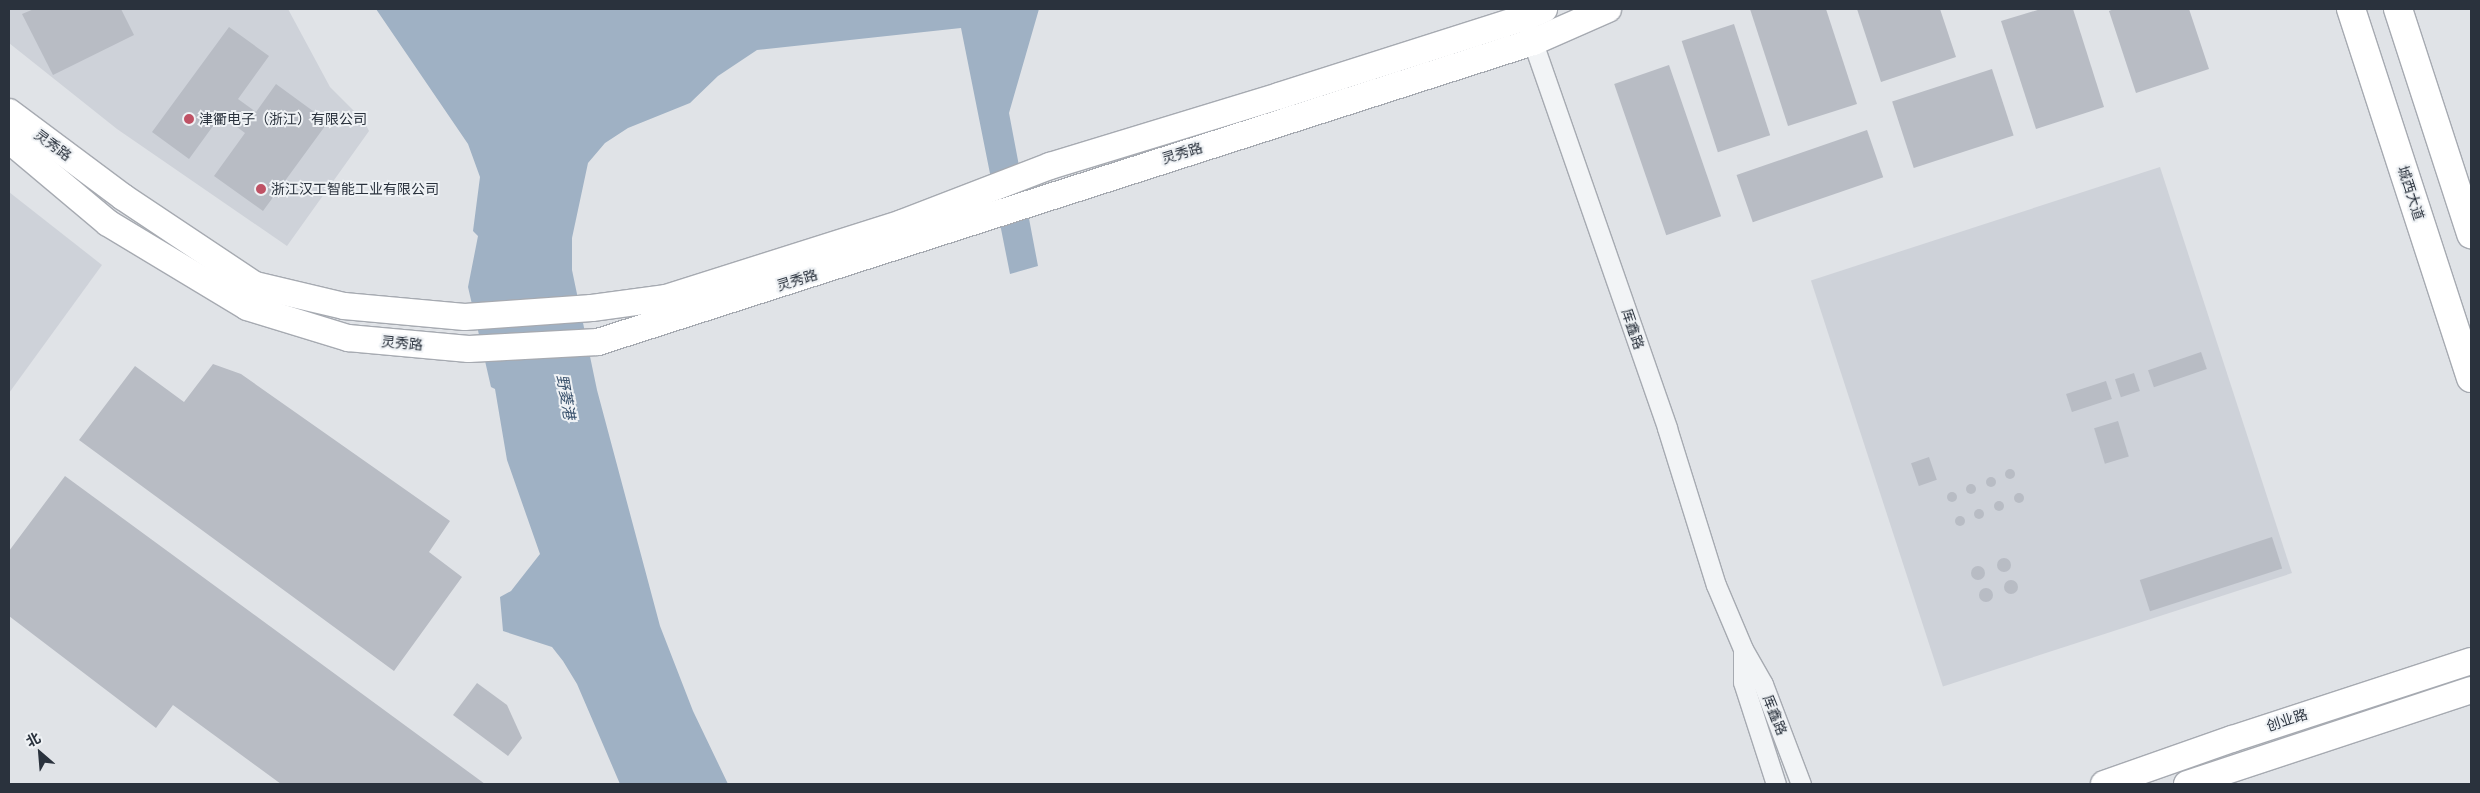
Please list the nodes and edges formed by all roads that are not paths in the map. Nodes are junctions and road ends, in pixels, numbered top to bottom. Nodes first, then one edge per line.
1 (1608, 9) edge
2 (2351, 9) edge
3 (2398, 9) edge
4 (1530, 12) edge
5 (1533, 42) junction
6 (9, 112) edge
7 (9, 140) edge
8 (2471, 234) edge
9 (2471, 378) edge
10 (1743, 649) junction
11 (2471, 660) edge
12 (2471, 690) edge
13 (1776, 784) edge
14 (1801, 784) edge
15 (2104, 784) edge
16 (2187, 784) edge

1 - 5 street, 灵秀路
2 - 9 main road, 城西大道
3 - 8 main road
4 - 5 street, 厍鑫路
4 - 6 street, 灵秀路
5 - 7 street, 灵秀路
5 - 10 street, 厍鑫路
10 - 13 street, 厍鑫路
10 - 14 street, 厍鑫路
11 - 15 street, 创业路
12 - 16 street, 创业路

